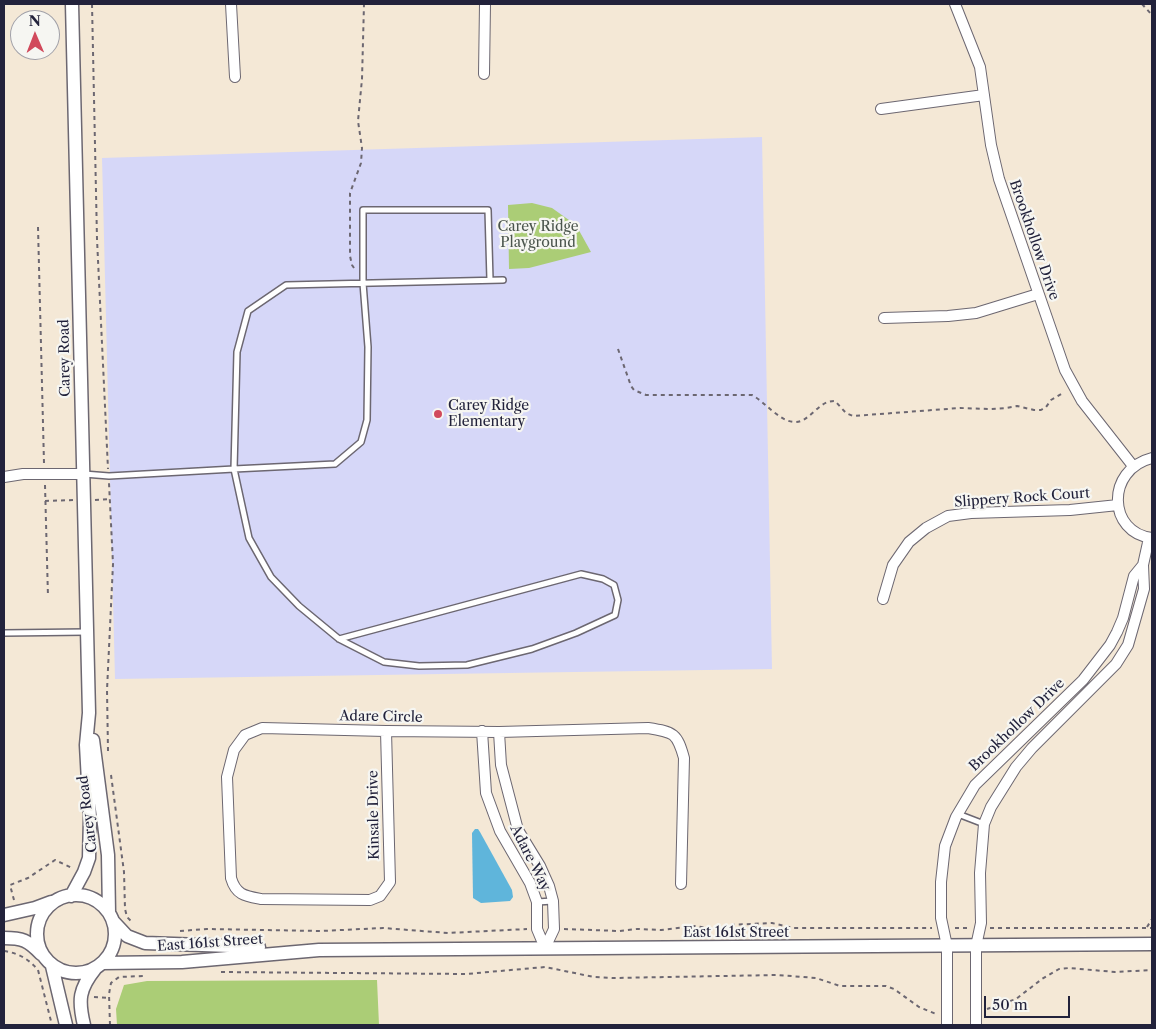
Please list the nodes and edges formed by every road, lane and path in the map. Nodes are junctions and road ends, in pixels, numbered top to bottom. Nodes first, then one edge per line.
1 (72, 4) edge
2 (231, 4) edge
3 (364, 4) edge
4 (485, 4) edge
5 (955, 4) edge
6 (1142, 4) edge
7 (1152, 15) edge
8 (484, 74) dead end
9 (235, 77) dead end
10 (984, 95) junction
11 (881, 109) dead end
12 (38, 227) dead end
13 (358, 271) dead end
14 (490, 280) junction
15 (503, 280) dead end
16 (363, 283) junction
17 (1038, 294) junction
18 (884, 318) dead end
19 (618, 350) dead end
20 (1063, 393) dead end
21 (1152, 458) edge
22 (1133, 466) junction
23 (234, 469) junction
24 (44, 474) junction
25 (83, 474) junction
26 (4, 477) edge
27 (1118, 505) junction
28 (1150, 538) edge
29 (1143, 565) junction
30 (48, 597) dead end
31 (883, 599) dead end
32 (87, 632) junction
33 (1117, 632) junction
34 (4, 633) edge
35 (1130, 638) junction
36 (339, 639) junction
37 (1083, 680) junction
38 (1094, 687) junction
39 (88, 712) junction
40 (386, 731) junction
41 (482, 732) junction
42 (499, 732) junction
43 (1020, 741) junction
44 (1032, 748) junction
45 (958, 814) junction
46 (984, 824) junction
47 (74, 870) dead end
48 (681, 884) dead end
49 (70, 896) junction
50 (380, 896) joint
51 (58, 899) junction
52 (553, 901) junction
53 (537, 902) junction
54 (15, 904) dead end
55 (4, 915) edge
56 (111, 917) junction
57 (1152, 919) edge
58 (1147, 927) junction
59 (943, 928) junction
60 (1152, 928) edge
61 (538, 929) junction
62 (554, 929) junction
63 (980, 929) junction
64 (178, 931) dead end
65 (4, 938) edge
66 (1152, 944) edge
67 (947, 946) junction
68 (976, 946) junction
69 (545, 948) junction
70 (319, 950) junction
71 (4, 951) edge
72 (43, 956) junction
73 (52, 966) junction
74 (99, 966) junction
75 (1152, 970) edge
76 (219, 972) dead end
77 (144, 976) dead end
78 (91, 997) dead end
79 (109, 998) junction
80 (948, 1014) junction
81 (976, 1014) junction
82 (52, 1025) edge
83 (66, 1025) edge
84 (84, 1025) edge
85 (110, 1025) edge
86 (948, 1025) edge
87 (976, 1025) edge

1 - 25 street, Carey Road
2 - 9 street
3 - 13 path
4 - 8 street
5 - 10 street, Brookhollow Drive
6 - 7 path
10 - 11 street
10 - 17 street, Brookhollow Drive
12 - 24 path
14 - 15 lane
14 - 16 lane
14 - 16 lane
16 - 23 lane
16 - 23 lane
17 - 18 street
17 - 22 street, Brookhollow Drive
19 - 20 path
21 - 22 street
22 - 27 street
23 - 25 lane
23 - 36 lane
24 - 25 street
24 - 26 street
24 - 30 path
25 - 32 street, Carey Road
27 - 28 street, Brookhollow Drive
27 - 31 street, Slippery Rock Court
28 - 29 street, Brookhollow Drive
29 - 33 street, Brookhollow Drive
29 - 35 street, Brookhollow Drive
32 - 34 lane
32 - 39 street, Carey Road
33 - 35 lane
33 - 37 street, Brookhollow Drive
35 - 38 street, Brookhollow Drive
36 - 36 lane
37 - 38 lane
37 - 43 street, Brookhollow Drive
38 - 44 street, Brookhollow Drive
39 - 49 street, Carey Road
39 - 56 street, Carey Road
40 - 41 street, Adare Circle
40 - 50 street, Kinsale Drive
40 - 50 street, Adare Circle
41 - 42 street, Adare Circle
41 - 53 street, Adare Way
42 - 48 street, Adare Circle
42 - 52 street, Adare Way
43 - 44 lane
43 - 45 street, Brookhollow Drive
44 - 46 street, Brookhollow Drive
45 - 46 lane
45 - 59 street, Brookhollow Drive
46 - 63 street, Brookhollow Drive
47 - 54 path
49 - 51 street
49 - 56 street
51 - 55 street
51 - 72 street
52 - 53 lane
52 - 62 street, Adare Way
53 - 61 street, Adare Way
56 - 70 street, East 161st Street
56 - 74 street
57 - 58 path
58 - 60 path
58 - 63 path
59 - 62 path
59 - 63 path
59 - 67 street, Brookhollow Drive
61 - 64 path
61 - 69 street, Adare Way
62 - 69 street, Adare Way
63 - 68 street, Brookhollow Drive
65 - 72 street
66 - 68 street, East 161st Street
67 - 68 street, East 161st Street
67 - 69 street, East 161st Street
67 - 80 street, Brookhollow Drive
68 - 81 street, Brookhollow Drive
69 - 70 street, East 161st Street
70 - 74 street, East 161st Street
71 - 82 path
72 - 73 street
73 - 74 street
73 - 83 street
74 - 84 street
75 - 81 path
76 - 80 path
77 - 79 path
78 - 79 path
79 - 85 path
80 - 86 street, Brookhollow Drive
81 - 87 street, Brookhollow Drive

